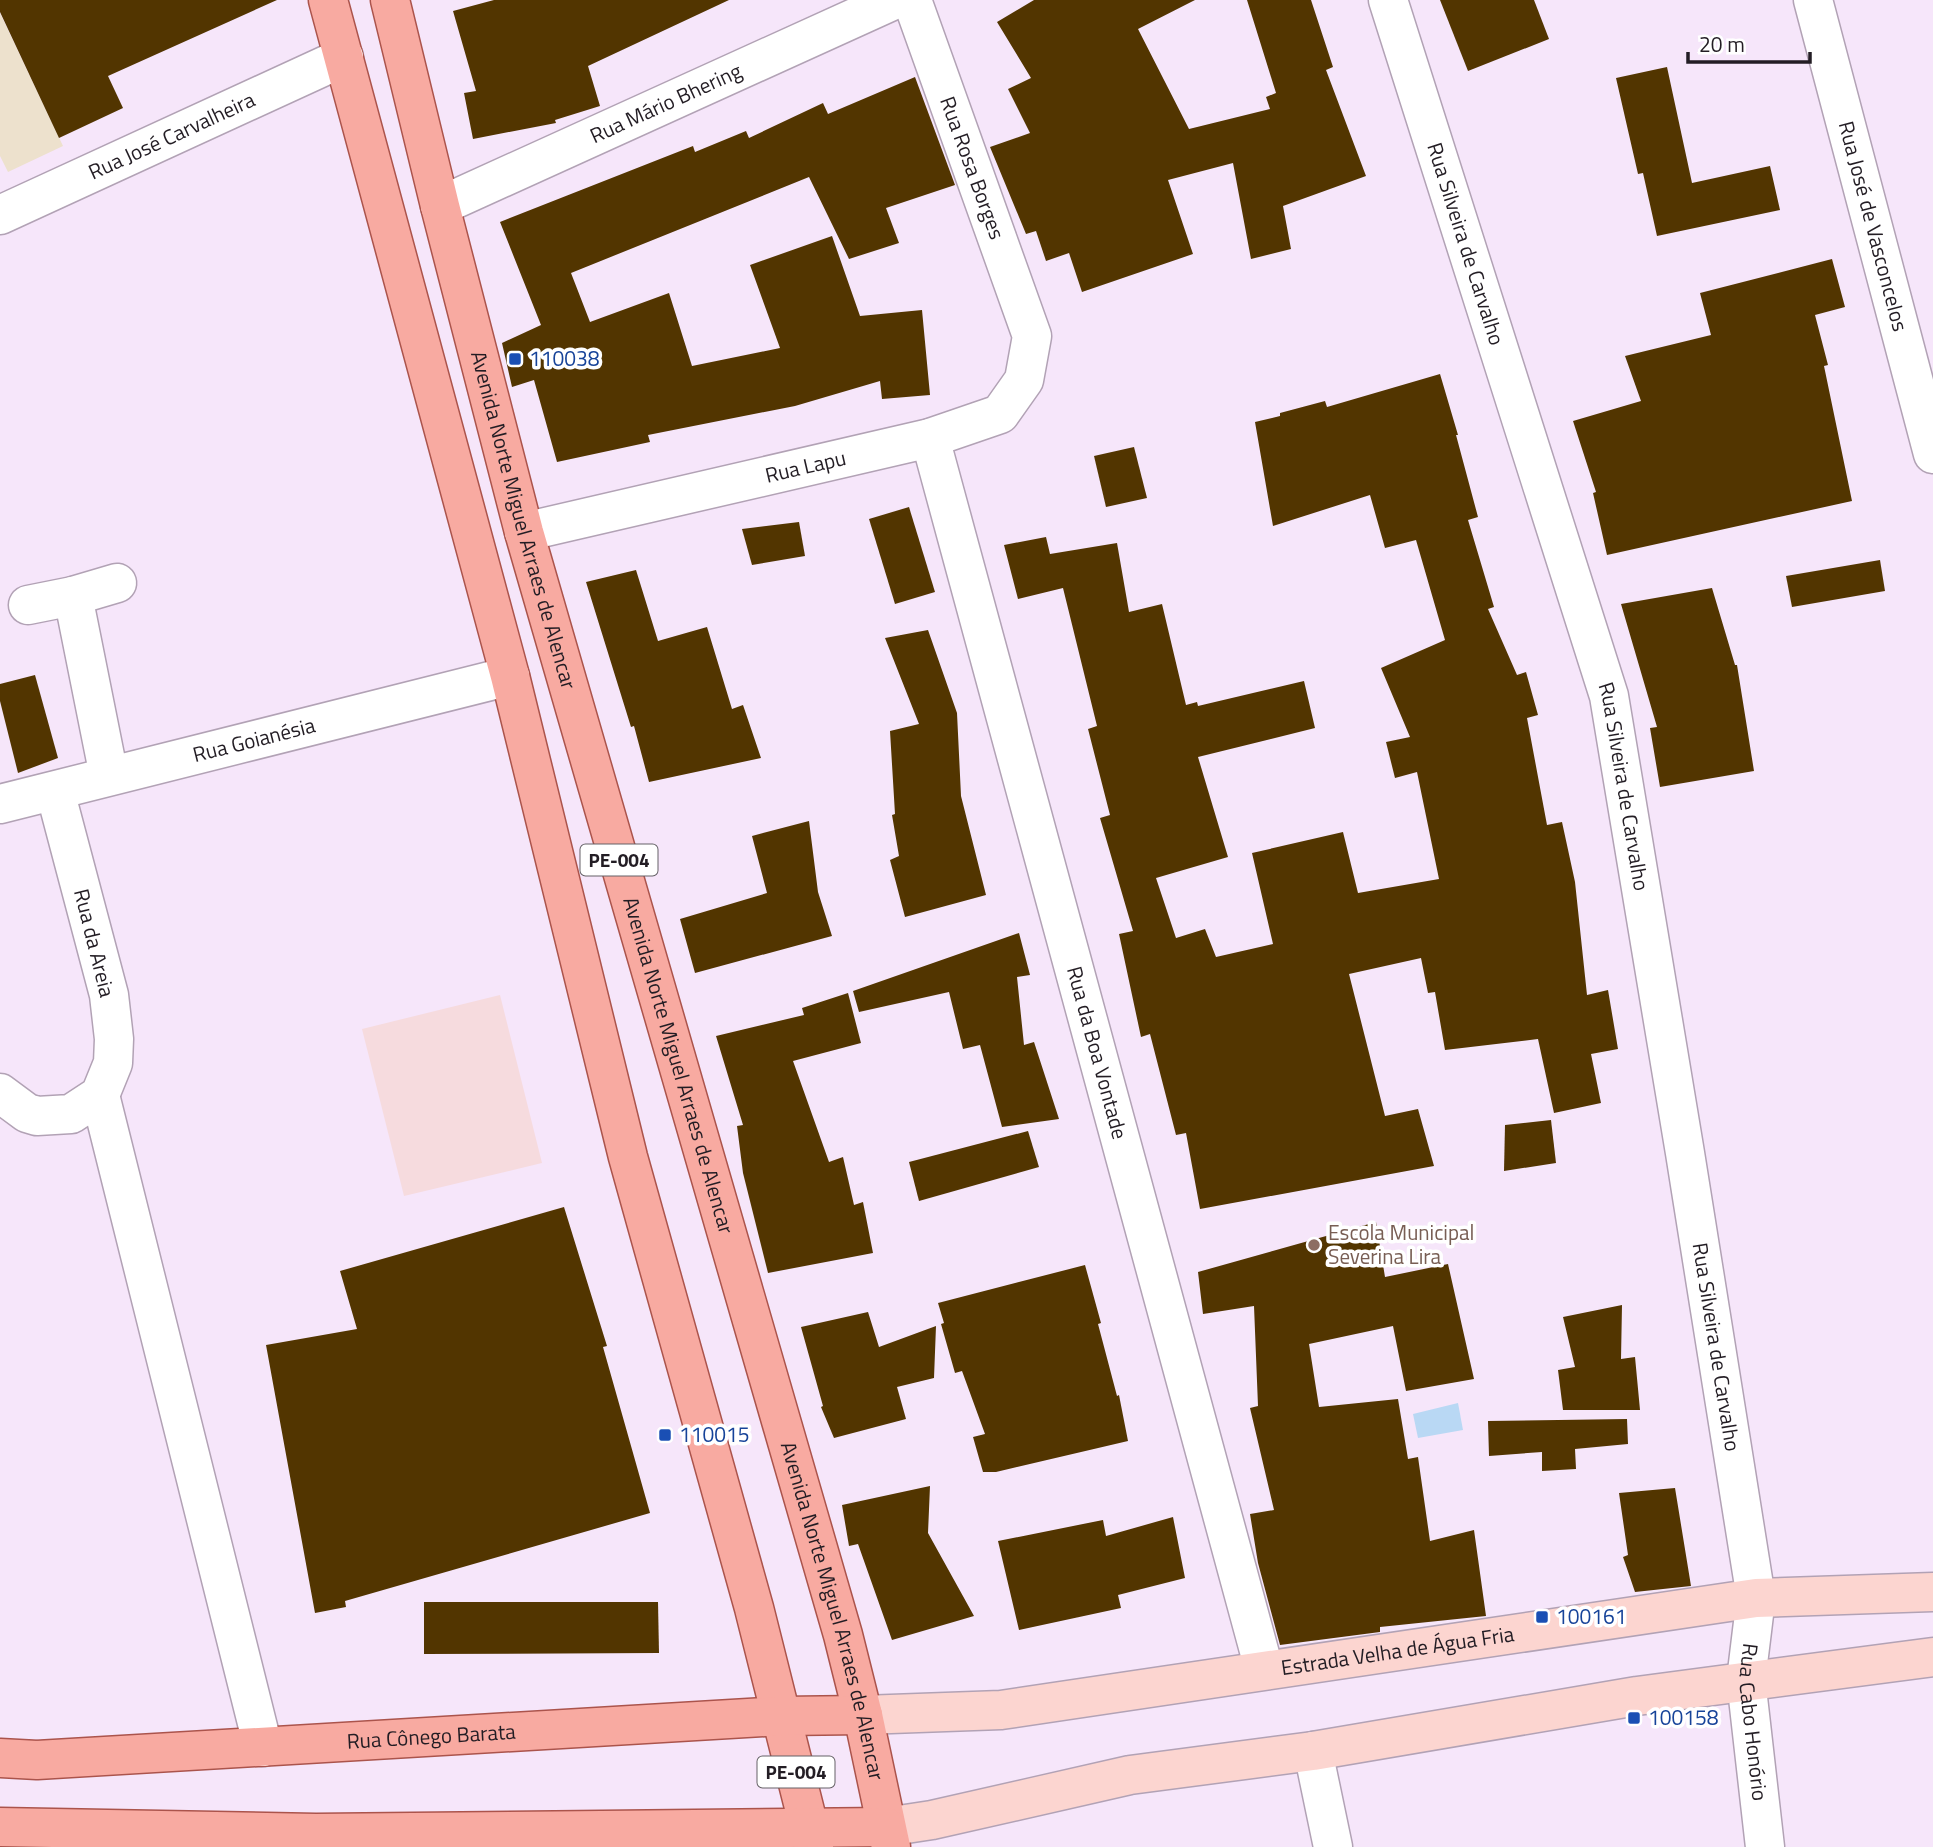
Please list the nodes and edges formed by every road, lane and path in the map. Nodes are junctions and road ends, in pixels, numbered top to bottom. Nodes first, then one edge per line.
1 (328, 0) edge
2 (390, 0) edge
3 (894, 0) edge
4 (912, 0) edge
5 (1388, 0) edge
6 (1813, 0) edge
7 (344, 57) junction
8 (440, 206) junction
9 (0, 215) edge
10 (1032, 336) joint
11 (930, 438) junction
12 (1933, 454) edge
13 (524, 532) junction
14 (117, 583) dead end
15 (73, 596) junction
16 (28, 605) dead end
17 (510, 676) junction
18 (109, 776) junction
19 (55, 791) junction
20 (0, 804) edge
21 (0, 1093) edge
22 (100, 1095) junction
23 (1933, 1592) edge
24 (1756, 1598) junction
25 (1933, 1657) edge
26 (1264, 1669) junction
27 (1746, 1680) junction
28 (863, 1715) junction
29 (782, 1717) junction
30 (263, 1747) junction
31 (1313, 1751) junction
32 (0, 1758) edge
33 (0, 1827) edge
34 (812, 1837) edge
35 (888, 1837) edge
36 (317, 1840) edge
37 (1333, 1847) edge
38 (1765, 1847) edge

1 - 7 main road, PE-004
2 - 8 main road, Avenida Norte Miguel Arraes de Alencar / PE-004
3 - 8 street, Rua Mário Bhering
4 - 10 street, Rua Rosa Borges
5 - 24 street, Rua Silveira de Carvalho
6 - 12 street, Rua José de Vasconcelos
7 - 9 street, Rua José Carvalheira
7 - 17 main road, PE-004
8 - 13 main road, Avenida Norte Miguel Arraes de Alencar / PE-004
10 - 11 street, Rua Lapu
11 - 13 street, Rua Lapu
11 - 26 street, Rua da Boa Vontade
13 - 28 main road, Avenida Norte Miguel Arraes de Alencar / PE-004
14 - 15 street
15 - 16 street
15 - 18 street
17 - 18 street, Rua Goianésia
17 - 29 main road, PE-004
18 - 19 street, Rua Goianésia
19 - 20 street, Rua Goianésia
19 - 22 street, Rua da Areia
21 - 22 street
22 - 30 street
23 - 24 main road, Estrada Velha de Água Fria
24 - 26 main road, Estrada Velha de Água Fria
24 - 27 street, Rua Cabo Honório
25 - 27 main road
26 - 28 main road, Estrada Velha de Água Fria
27 - 31 main road
27 - 38 street, Rua Cabo Honório
28 - 29 main road, Rua Cônego Barata
28 - 35 main road, Avenida Norte Miguel Arraes de Alencar / PE-004
29 - 30 main road, Rua Cônego Barata
29 - 34 main road, PE-004
30 - 32 main road, Rua Cônego Barata
31 - 35 main road
31 - 37 street
33 - 36 main road
34 - 35 main road
34 - 36 main road

